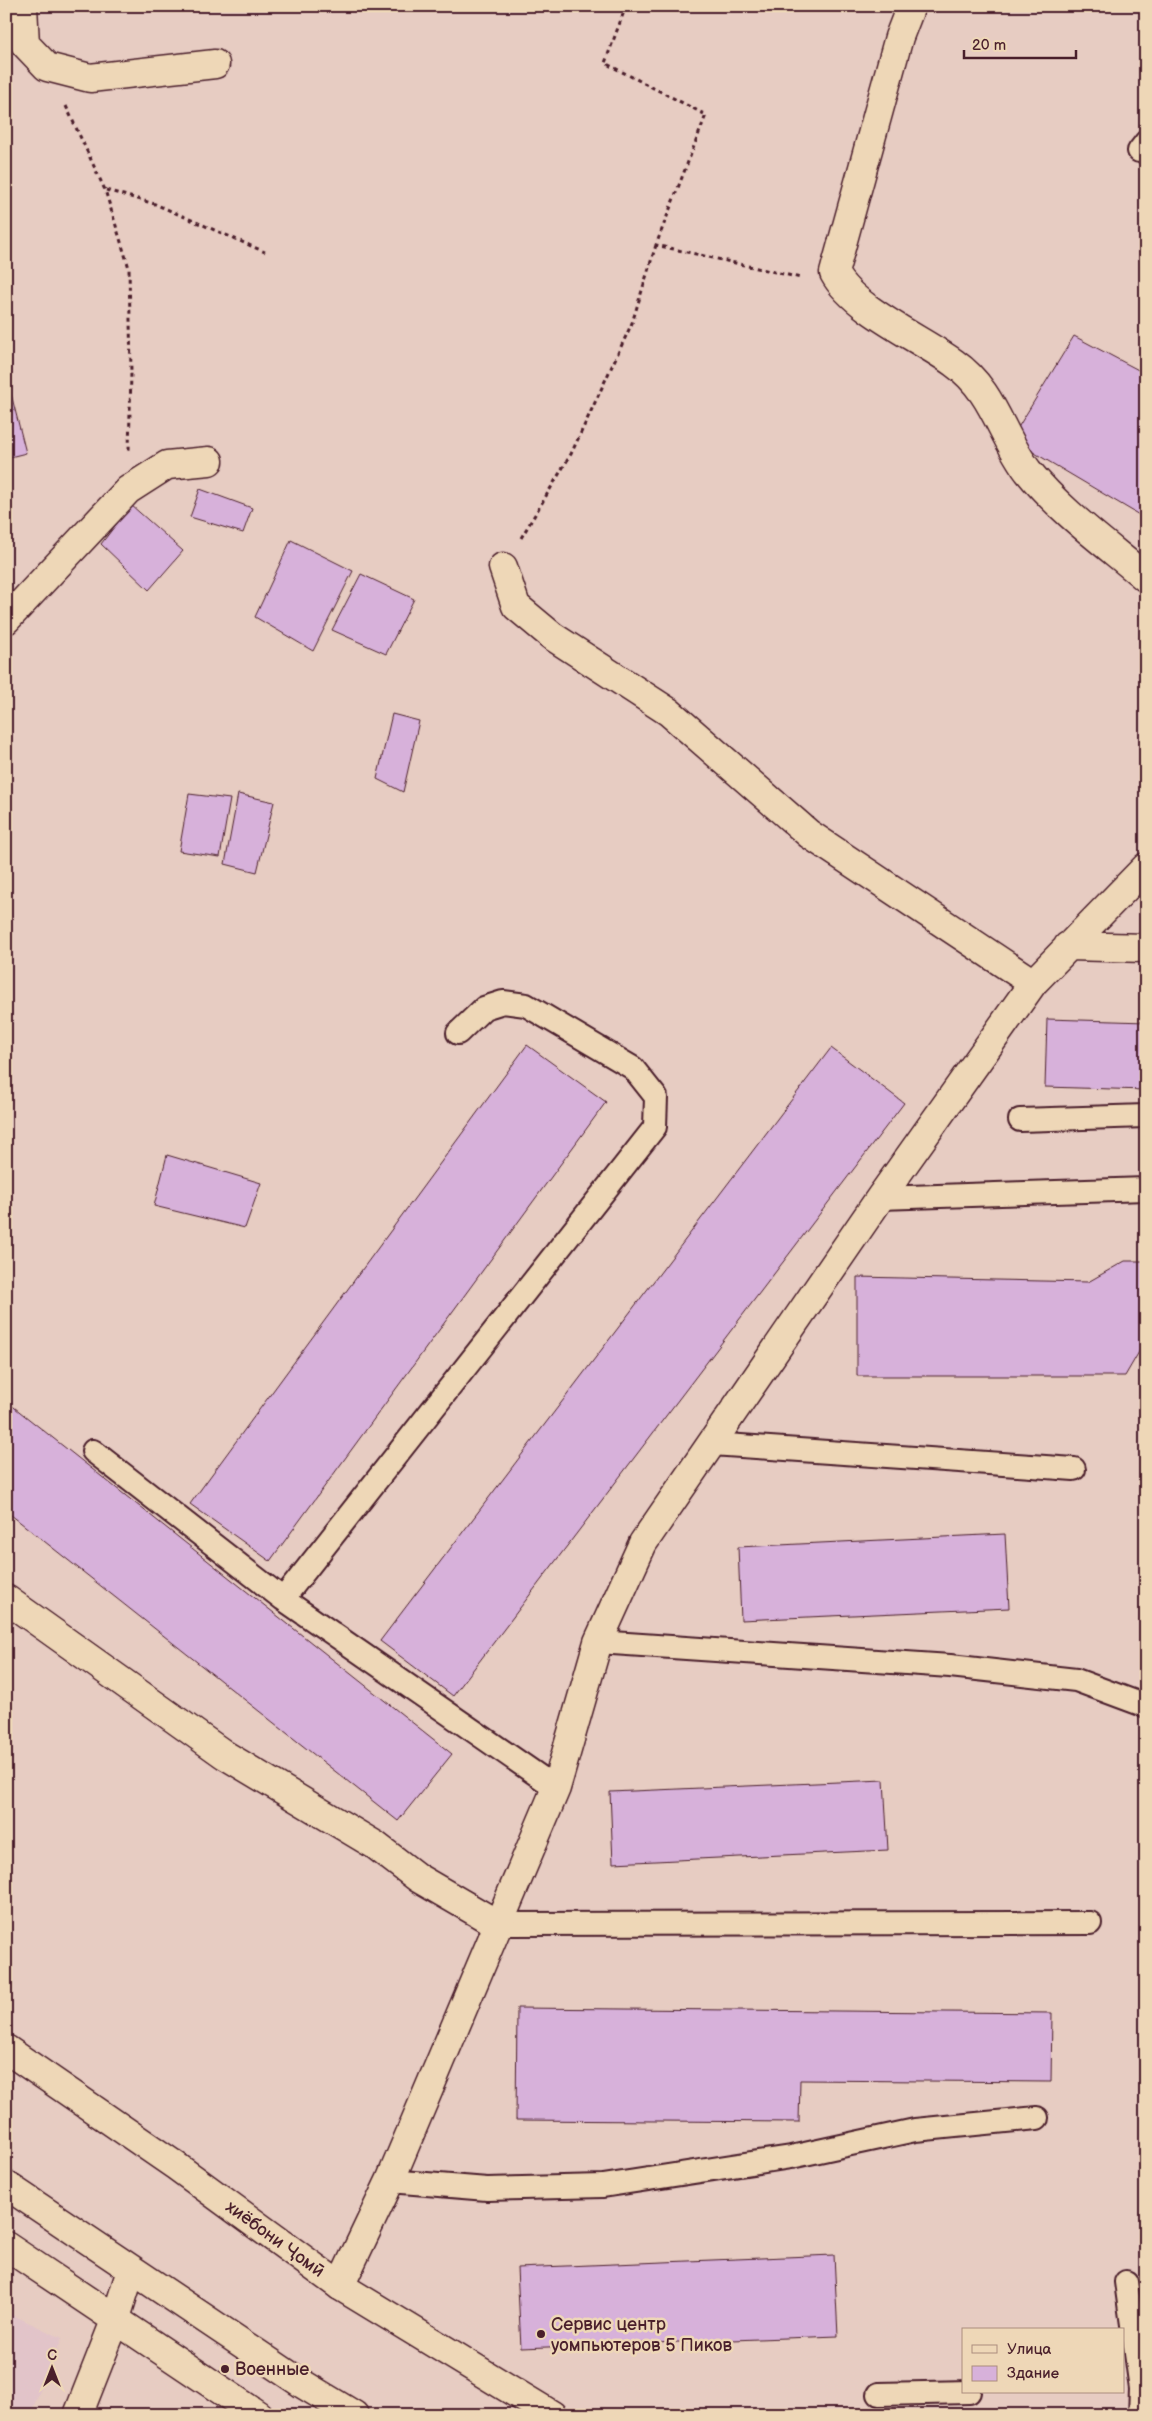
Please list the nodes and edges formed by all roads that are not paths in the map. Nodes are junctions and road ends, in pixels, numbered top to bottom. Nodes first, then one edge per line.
1 (23, 6) edge
2 (911, 6) edge
3 (16, 47) edge
4 (215, 64) dead end
5 (209, 461) dead end
6 (503, 567) road end
7 (1146, 578) edge
8 (6, 620) edge
9 (1146, 867) edge
10 (1068, 946) junction
11 (1146, 948) edge
12 (1032, 983) junction
13 (458, 1033) dead end
14 (1146, 1116) edge
15 (1020, 1120) dead end
16 (1146, 1189) edge
17 (880, 1198) junction
18 (712, 1444) junction
19 (93, 1451) dead end
20 (1074, 1469) dead end
21 (6, 1598) edge
22 (283, 1599) junction
23 (598, 1642) junction
24 (1146, 1706) edge
25 (556, 1788) junction
26 (1090, 1923) dead end
27 (497, 1924) junction
28 (6, 2050) edge
29 (1037, 2118) dead end
30 (390, 2181) junction
31 (6, 2185) edge
32 (6, 2246) edge
33 (131, 2270) junction
34 (1126, 2282) dead end
35 (340, 2286) junction
36 (115, 2321) junction
37 (1132, 2389) edge
38 (962, 2392) edge
39 (880, 2394) dead end
40 (78, 2415) edge
41 (258, 2415) edge
42 (354, 2415) edge
43 (552, 2415) edge
44 (1140, 2415) edge

1 - 3 street
2 - 7 street
3 - 4 street
5 - 8 street
6 - 12 street
9 - 10 street
10 - 11 street
10 - 12 street
12 - 17 street
13 - 22 lane
14 - 15 lane
16 - 17 lane
17 - 18 street
18 - 20 lane
18 - 23 street
19 - 22 lane
21 - 27 street
22 - 25 lane
23 - 24 lane
23 - 25 street
25 - 27 street
26 - 27 lane
27 - 30 street
28 - 35 street, хиёбони Ҷомӣ
29 - 30 lane
30 - 35 street
31 - 33 street
32 - 36 street
33 - 36 street
33 - 42 street
34 - 37 lane
35 - 43 street, хиёбони Ҷомӣ
36 - 40 street
36 - 41 street
37 - 44 lane
38 - 39 lane

